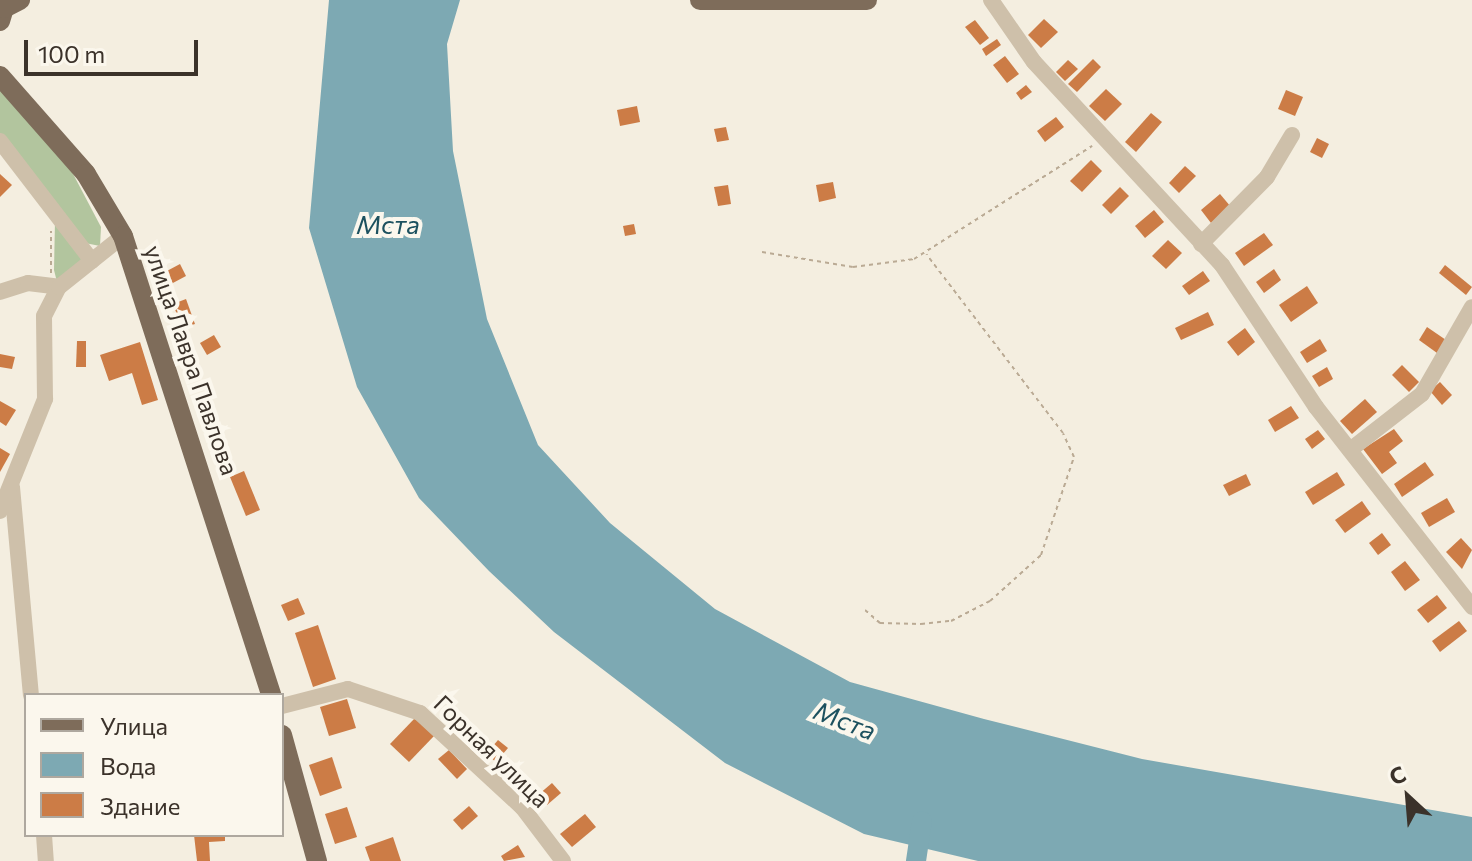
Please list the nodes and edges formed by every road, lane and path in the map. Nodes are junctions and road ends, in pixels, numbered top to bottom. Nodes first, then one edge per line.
1 (20, 0) edge
2 (700, 0) edge
3 (867, 0) edge
4 (991, 0) edge
5 (0, 21) edge
6 (0, 59) edge
7 (3, 78) edge
8 (1292, 135) dead end
9 (1102, 138) junction
10 (0, 141) edge
11 (51, 210) junction
12 (123, 236) junction
13 (1201, 244) junction
14 (762, 252) dead end
15 (926, 254) junction
16 (92, 261) junction
17 (59, 287) junction
18 (0, 292) edge
19 (1472, 307) edge
20 (1350, 450) junction
21 (12, 485) junction
22 (0, 511) edge
23 (1472, 607) edge
24 (865, 610) dead end
25 (31, 693) edge
26 (270, 693) edge
27 (284, 705) edge
28 (284, 742) edge
29 (44, 837) edge
30 (46, 861) edge
31 (317, 861) edge
32 (563, 861) edge

1 - 5 main road
2 - 3 main road
4 - 9 street
6 - 7 main road
7 - 12 main road, улица Лавра Павлова
8 - 13 street
9 - 13 street
9 - 15 path
10 - 11 street
11 - 16 street
11 - 17 path
12 - 16 street
12 - 26 main road, улица Лавра Павлова
13 - 20 street
14 - 15 path
15 - 24 path
16 - 17 street
17 - 18 street
17 - 21 street
19 - 20 street
20 - 23 street
21 - 22 street
21 - 25 street
27 - 32 street, Горная улица
28 - 31 main road
29 - 30 street

